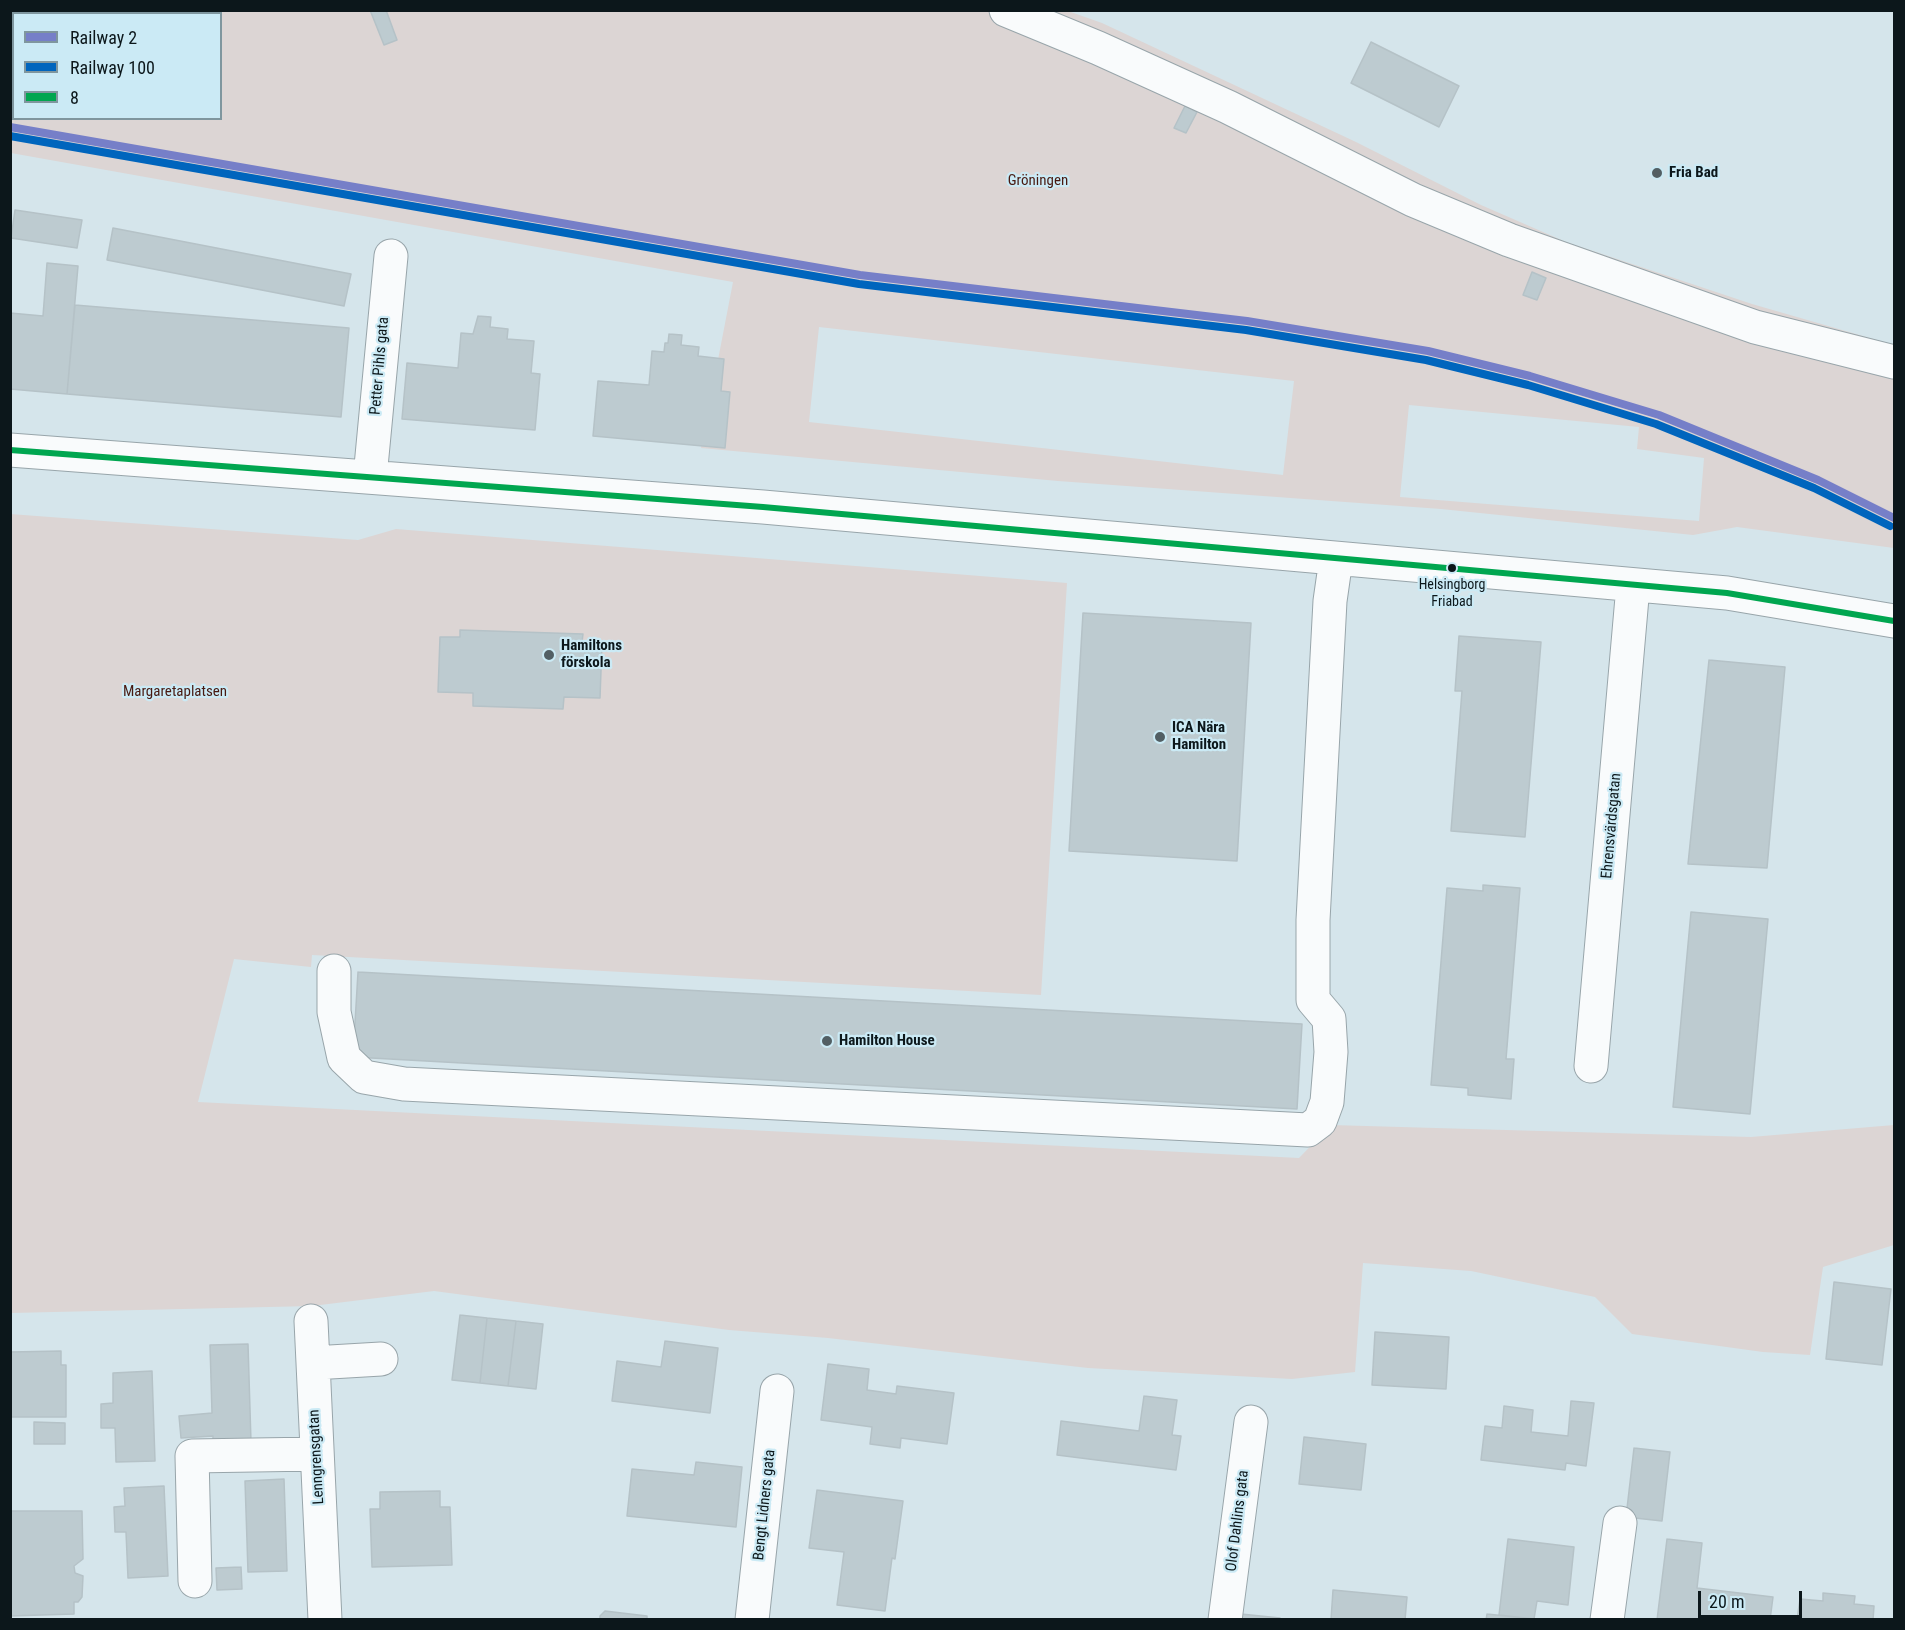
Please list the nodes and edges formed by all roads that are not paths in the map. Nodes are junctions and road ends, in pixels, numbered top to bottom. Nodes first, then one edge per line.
1 (1006, 10) edge
2 (391, 256) dead end
3 (1894, 362) edge
4 (10, 450) edge
5 (370, 477) junction
6 (1336, 559) junction
7 (1633, 586) junction
8 (1894, 621) edge
9 (334, 971) dead end
10 (1591, 1066) dead end
11 (311, 1321) dead end
12 (381, 1359) dead end
13 (313, 1363) junction
14 (777, 1391) dead end
15 (1251, 1422) dead end
16 (318, 1454) junction
17 (1620, 1523) dead end
18 (195, 1581) dead end
19 (325, 1620) edge
20 (752, 1620) edge
21 (1225, 1620) edge
22 (1607, 1620) edge

1 - 3 street
2 - 5 street, Petter Pihls gata
4 - 5 street
5 - 6 street
6 - 7 street
6 - 9 street
7 - 8 street
7 - 10 street, Ehrensvärdsgatan
11 - 13 street, Lenngrensgatan
12 - 13 street
13 - 16 street, Lenngrensgatan
14 - 20 street, Bengt Lidners gata
15 - 21 street, Olof Dahlins gata
16 - 18 street
16 - 19 street, Lenngrensgatan
17 - 22 street

